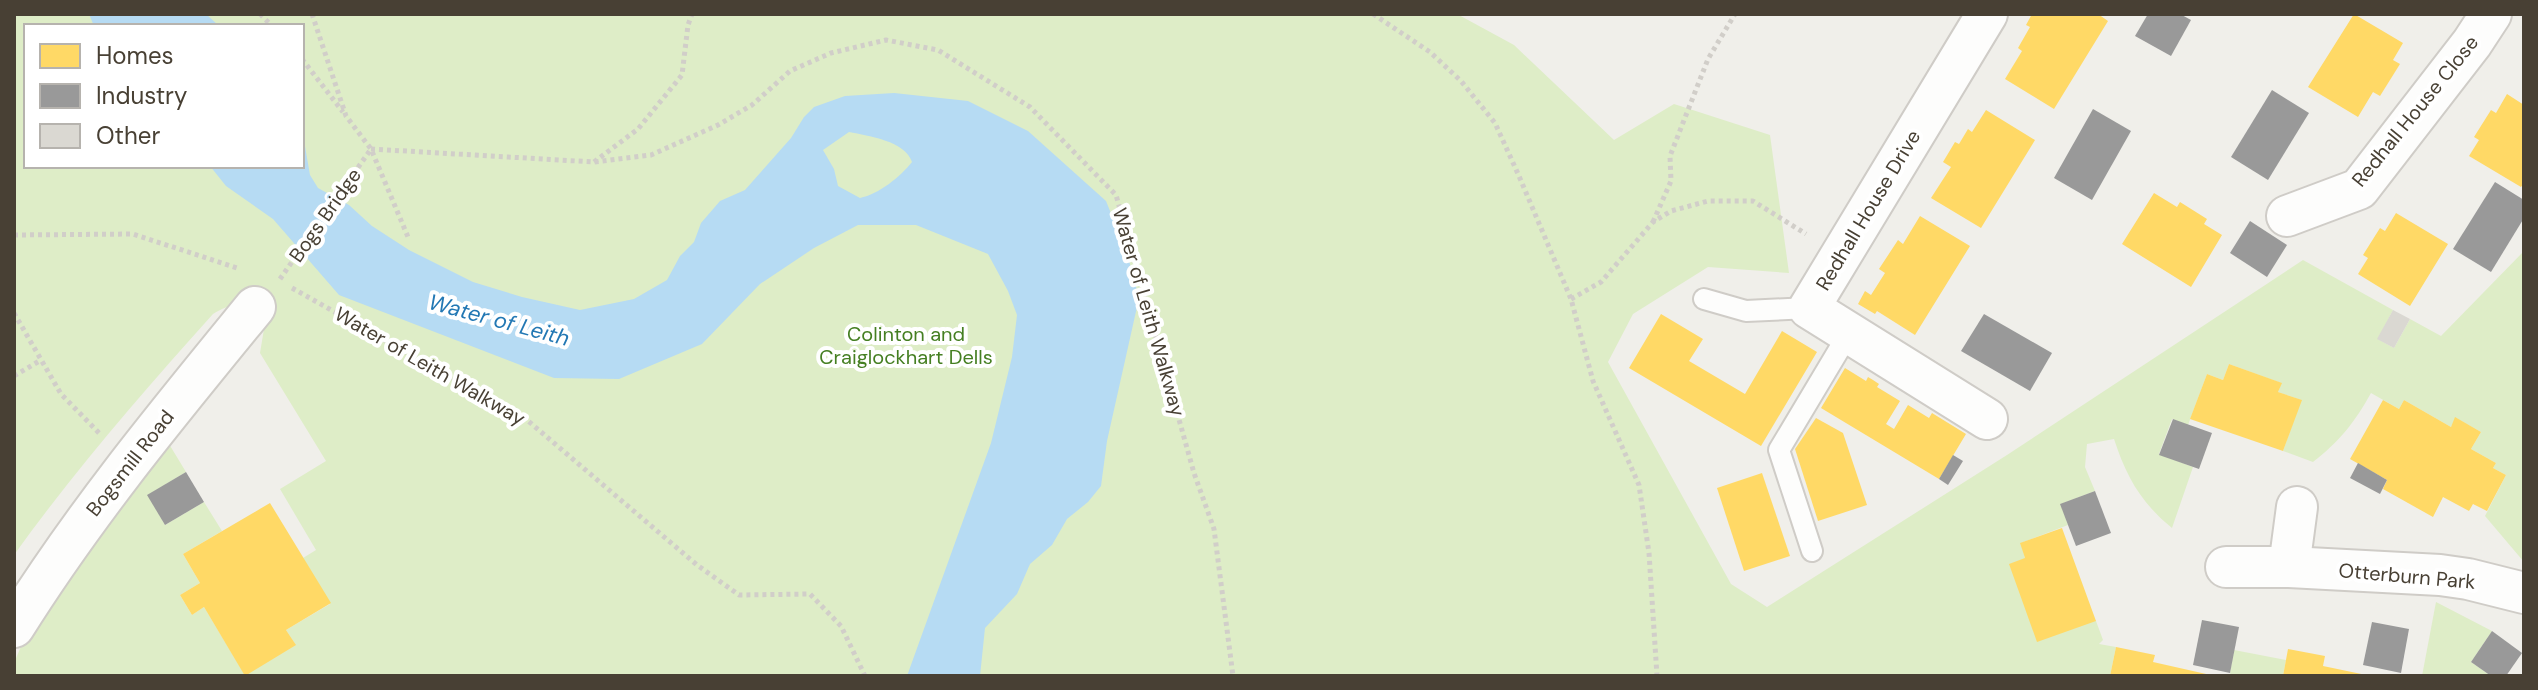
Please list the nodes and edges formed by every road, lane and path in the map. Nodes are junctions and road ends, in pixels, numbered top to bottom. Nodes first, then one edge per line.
1 (312, 14) edge
2 (692, 14) edge
3 (1373, 14) edge
4 (1735, 14) edge
5 (1987, 14) edge
6 (2491, 14) edge
7 (304, 62) edge
8 (346, 116) junction
9 (371, 149) junction
10 (594, 162) junction
11 (2287, 216) dead end
12 (1653, 222) junction
13 (14, 235) edge
14 (408, 237) dead end
15 (1840, 256) junction
16 (261, 287) junction
17 (1571, 299) junction
18 (1704, 299) dead end
19 (1809, 308) junction
20 (14, 313) edge
21 (1849, 333) junction
22 (41, 360) junction
23 (14, 376) edge
24 (1987, 419) dead end
25 (127, 462) junction
26 (2297, 507) dead end
27 (1812, 551) dead end
28 (2226, 567) dead end
29 (2289, 567) junction
30 (2524, 593) edge
31 (14, 627) edge
32 (865, 676) edge
33 (1233, 676) edge
34 (1657, 676) edge

1 - 8 path
2 - 10 path
3 - 17 path
4 - 12 path
5 - 15 street, Redhall House Drive
6 - 11 street, Redhall House Close
7 - 8 path
8 - 9 path
9 - 10 path, Water of Leith Walkway
9 - 14 path
9 - 16 path, Bogs Bridge
10 - 33 path, Water of Leith Walkway
12 - 15 path
12 - 17 path
13 - 16 path, Water of Leith Walkway
15 - 19 street, Redhall House Drive
16 - 25 street, Bogsmill Road
16 - 32 path, Water of Leith Walkway
17 - 34 path
18 - 19 lane
19 - 21 street, Redhall House Drive
20 - 22 path
21 - 24 street, Redhall House Drive
21 - 27 lane
22 - 23 path
22 - 25 path
25 - 31 street, Bogsmill Road
26 - 29 street
28 - 29 street, Otterburn Park
29 - 30 street, Otterburn Park

